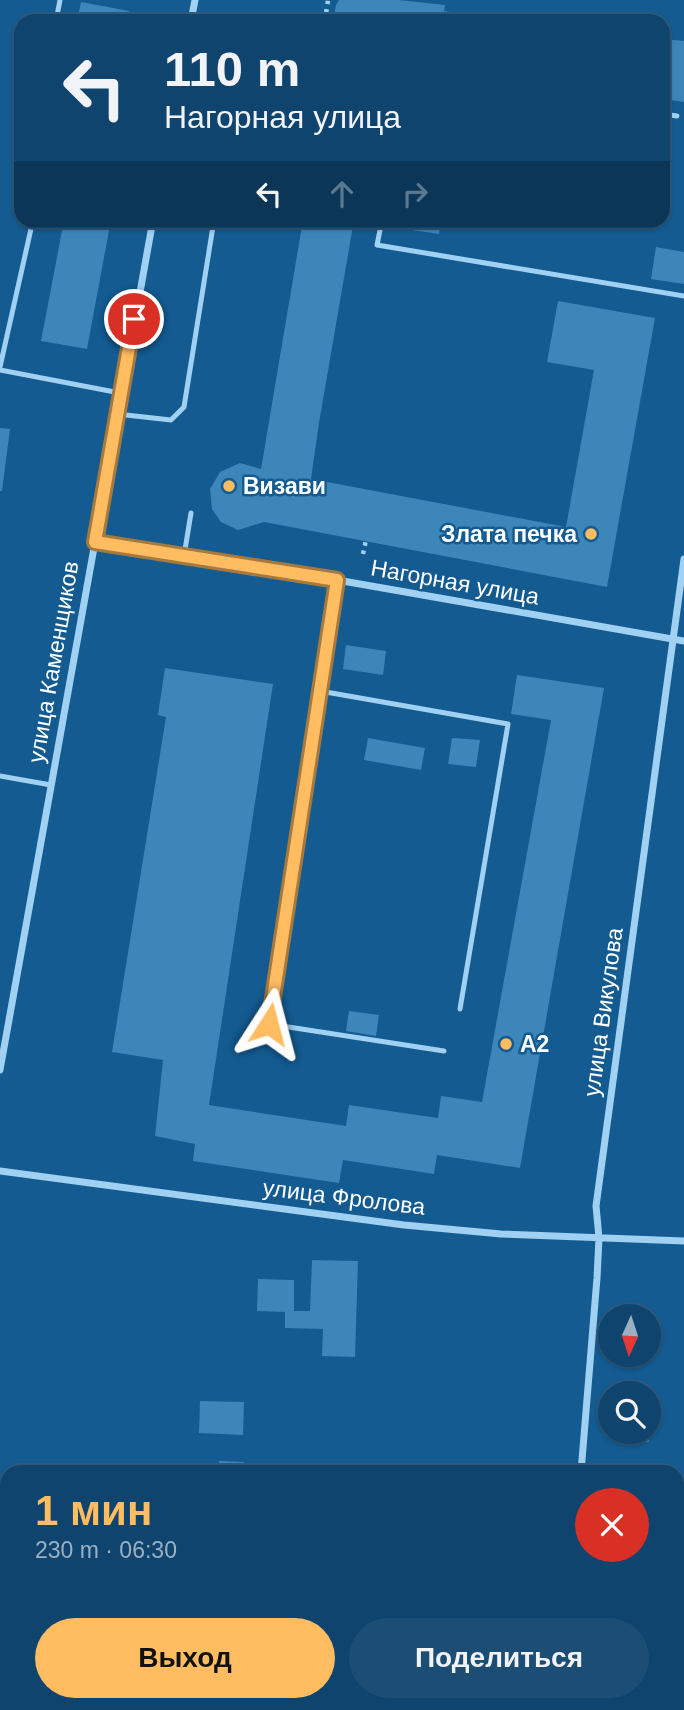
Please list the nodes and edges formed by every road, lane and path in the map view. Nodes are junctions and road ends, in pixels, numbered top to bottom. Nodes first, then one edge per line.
1 (670, 115) edge
2 (677, 116) dead end
3 (31, 228) edge
4 (151, 228) edge
5 (213, 228) edge
6 (380, 228) edge
7 (684, 296) edge
8 (0, 369) edge
9 (120, 393) junction
10 (117, 414) junction
11 (191, 513) dead end
12 (366, 540) dead end
13 (95, 542) junction
14 (363, 554) dead end
15 (184, 556) junction
16 (684, 559) edge
17 (337, 580) junction
18 (672, 639) junction
19 (684, 641) edge
20 (320, 691) junction
21 (0, 776) edge
22 (51, 785) junction
23 (460, 1009) dead end
24 (444, 1051) dead end
25 (0, 1070) edge
26 (0, 1171) edge
27 (599, 1238) junction
28 (684, 1241) edge
29 (582, 1465) edge

1 - 2 lane
3 - 8 lane
4 - 9 street, улица Каменщиков
5 - 10 lane
6 - 7 lane
8 - 9 lane
9 - 10 street, улица Каменщиков
10 - 13 street, улица Каменщиков
11 - 15 lane
12 - 14 path
13 - 15 street, Нагорная улица
13 - 22 street, улица Каменщиков
15 - 17 street, Нагорная улица
16 - 18 street, улица Викулова
17 - 18 street, Нагорная улица
17 - 20 lane
18 - 19 street, Нагорная улица
18 - 27 street, улица Викулова
20 - 23 lane
20 - 24 lane
21 - 22 lane
22 - 25 street, улица Каменщиков
26 - 27 street, улица Фролова
27 - 28 street, улица Фролова
27 - 29 street, улица Викулова

